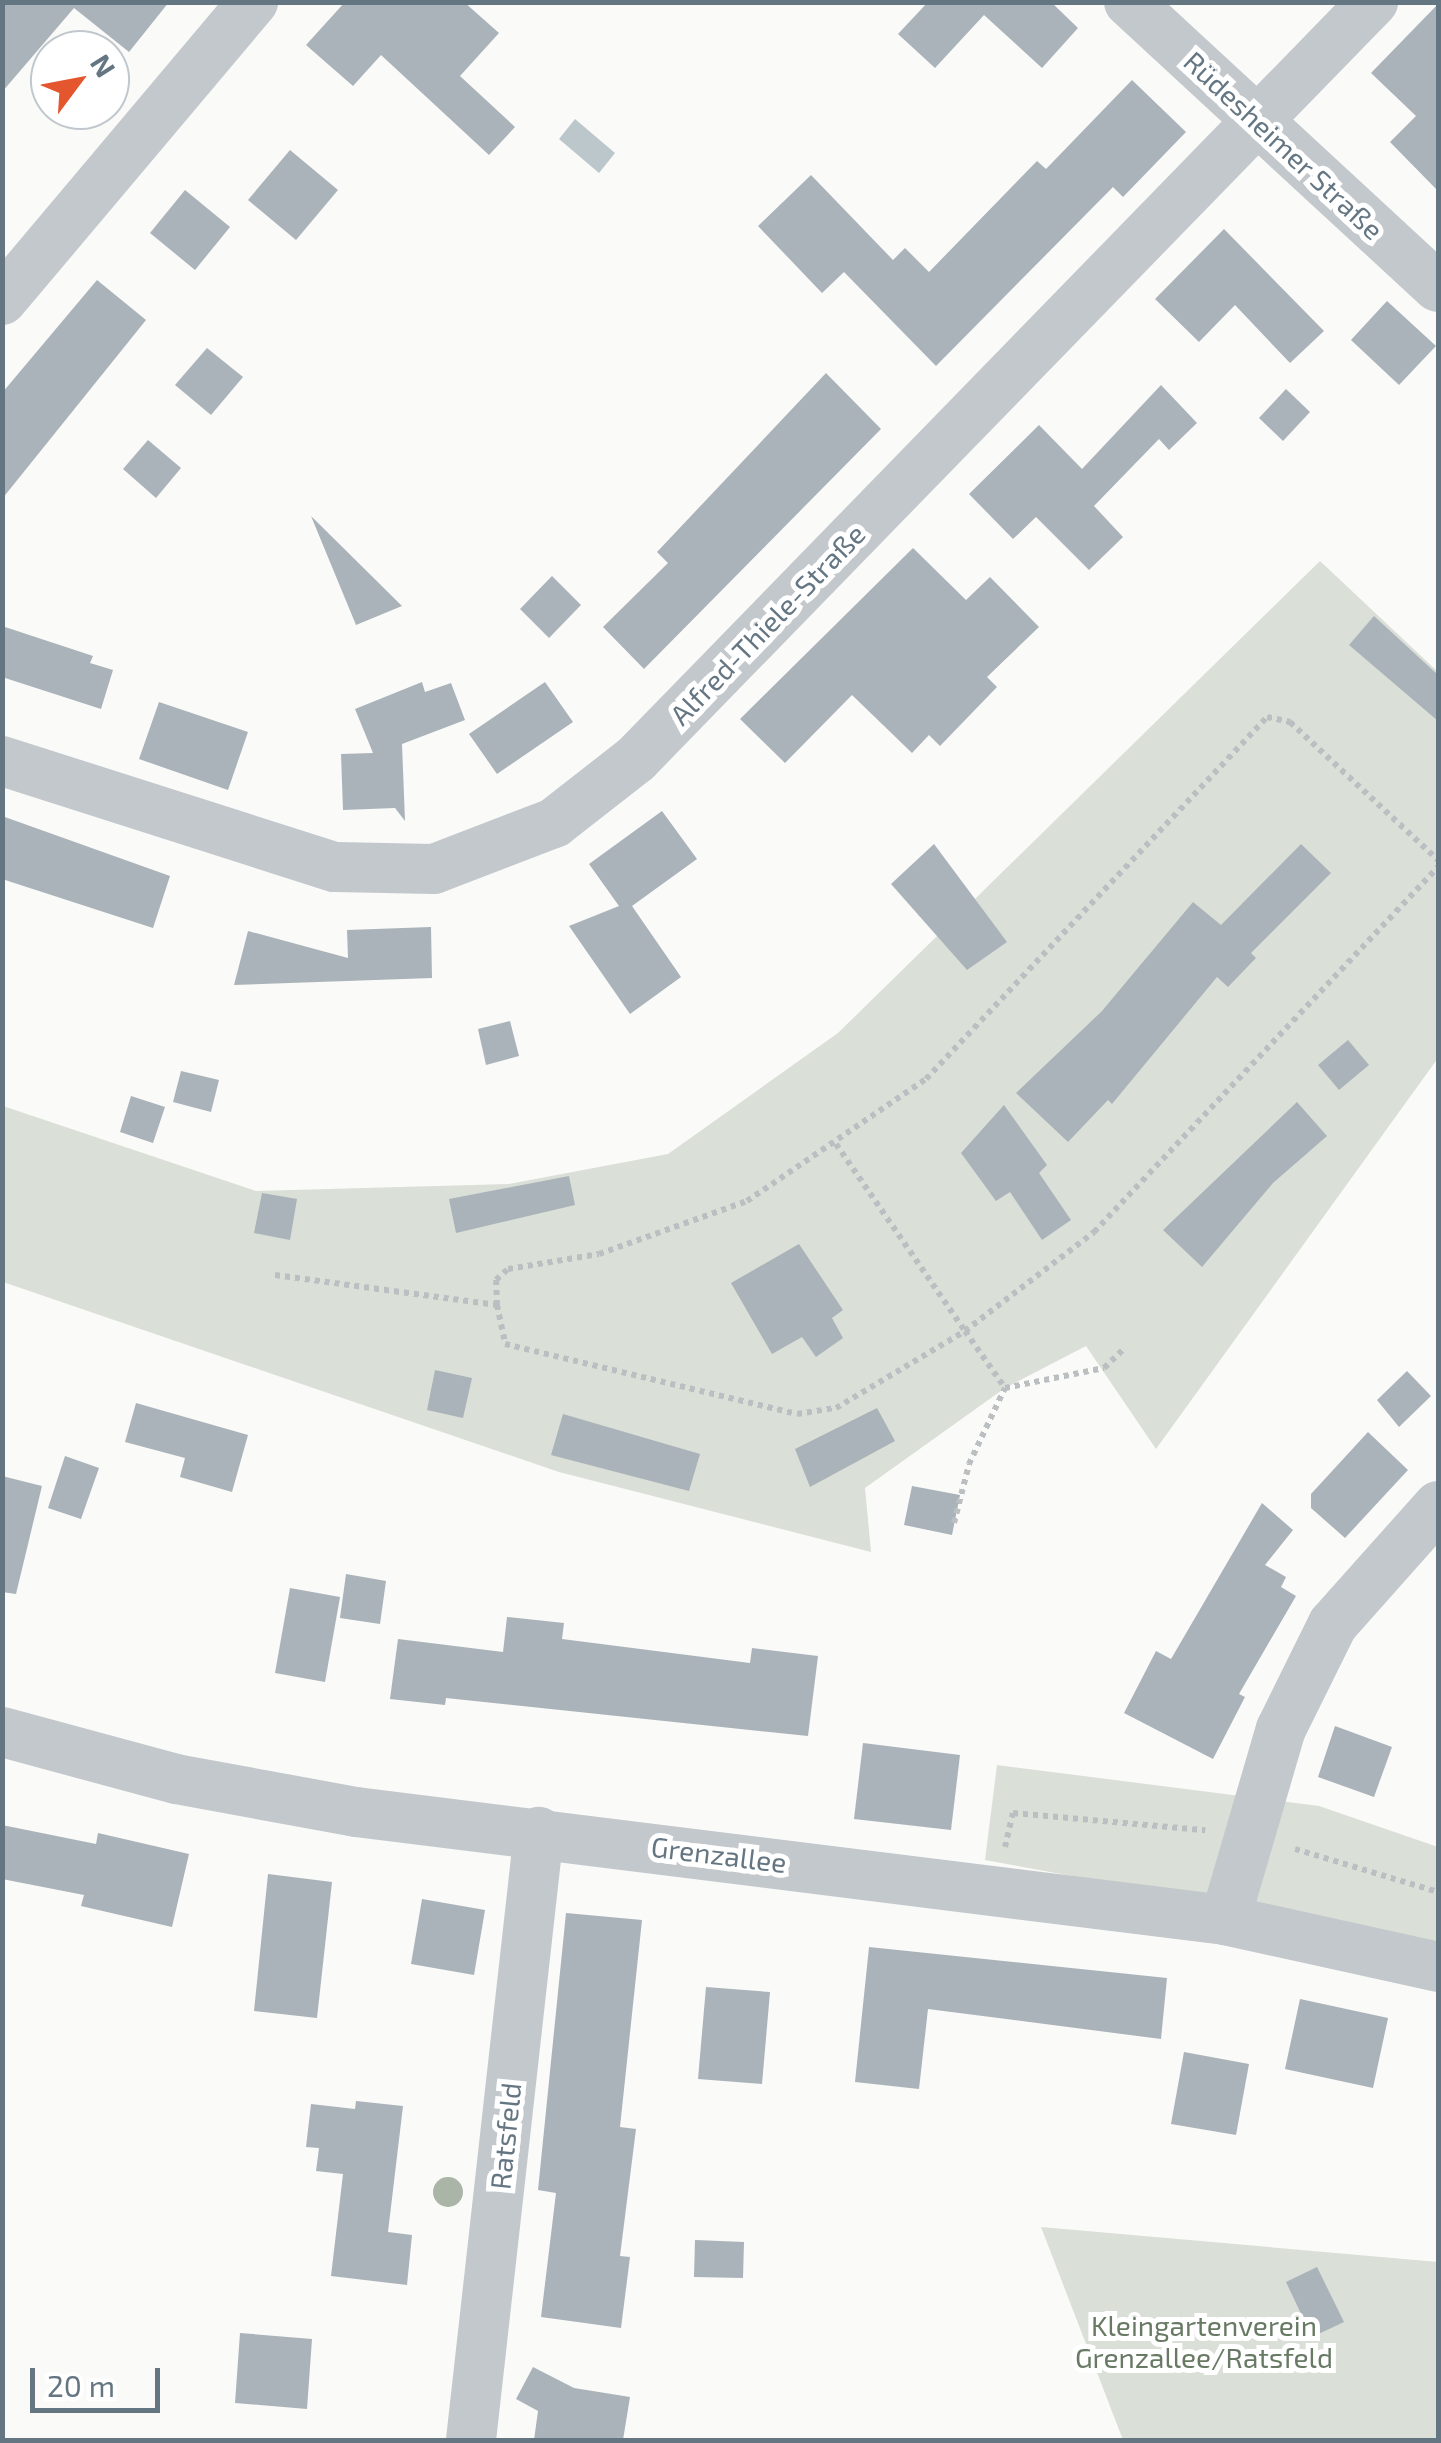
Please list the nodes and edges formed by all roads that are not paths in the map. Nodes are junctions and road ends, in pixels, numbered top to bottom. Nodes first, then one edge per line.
1 (253, 2) edge
2 (1129, 2) edge
3 (1373, 2) edge
4 (1258, 120) junction
5 (1438, 286) edge
6 (2, 300) edge
7 (2, 761) edge
8 (1438, 1506) edge
9 (2, 1732) edge
10 (539, 1832) junction
11 (1225, 1920) junction
12 (1438, 1967) edge
13 (470, 2440) edge

1 - 6 street
2 - 4 street, Rüdesheimer Straße
3 - 4 street, Alfred-Thiele-Straße
4 - 5 street, Rüdesheimer Straße
4 - 7 street, Alfred-Thiele-Straße
8 - 11 street
9 - 10 street, Grenzallee
10 - 11 street, Grenzallee
10 - 13 street, Ratsfeld
11 - 12 street, Grenzallee

